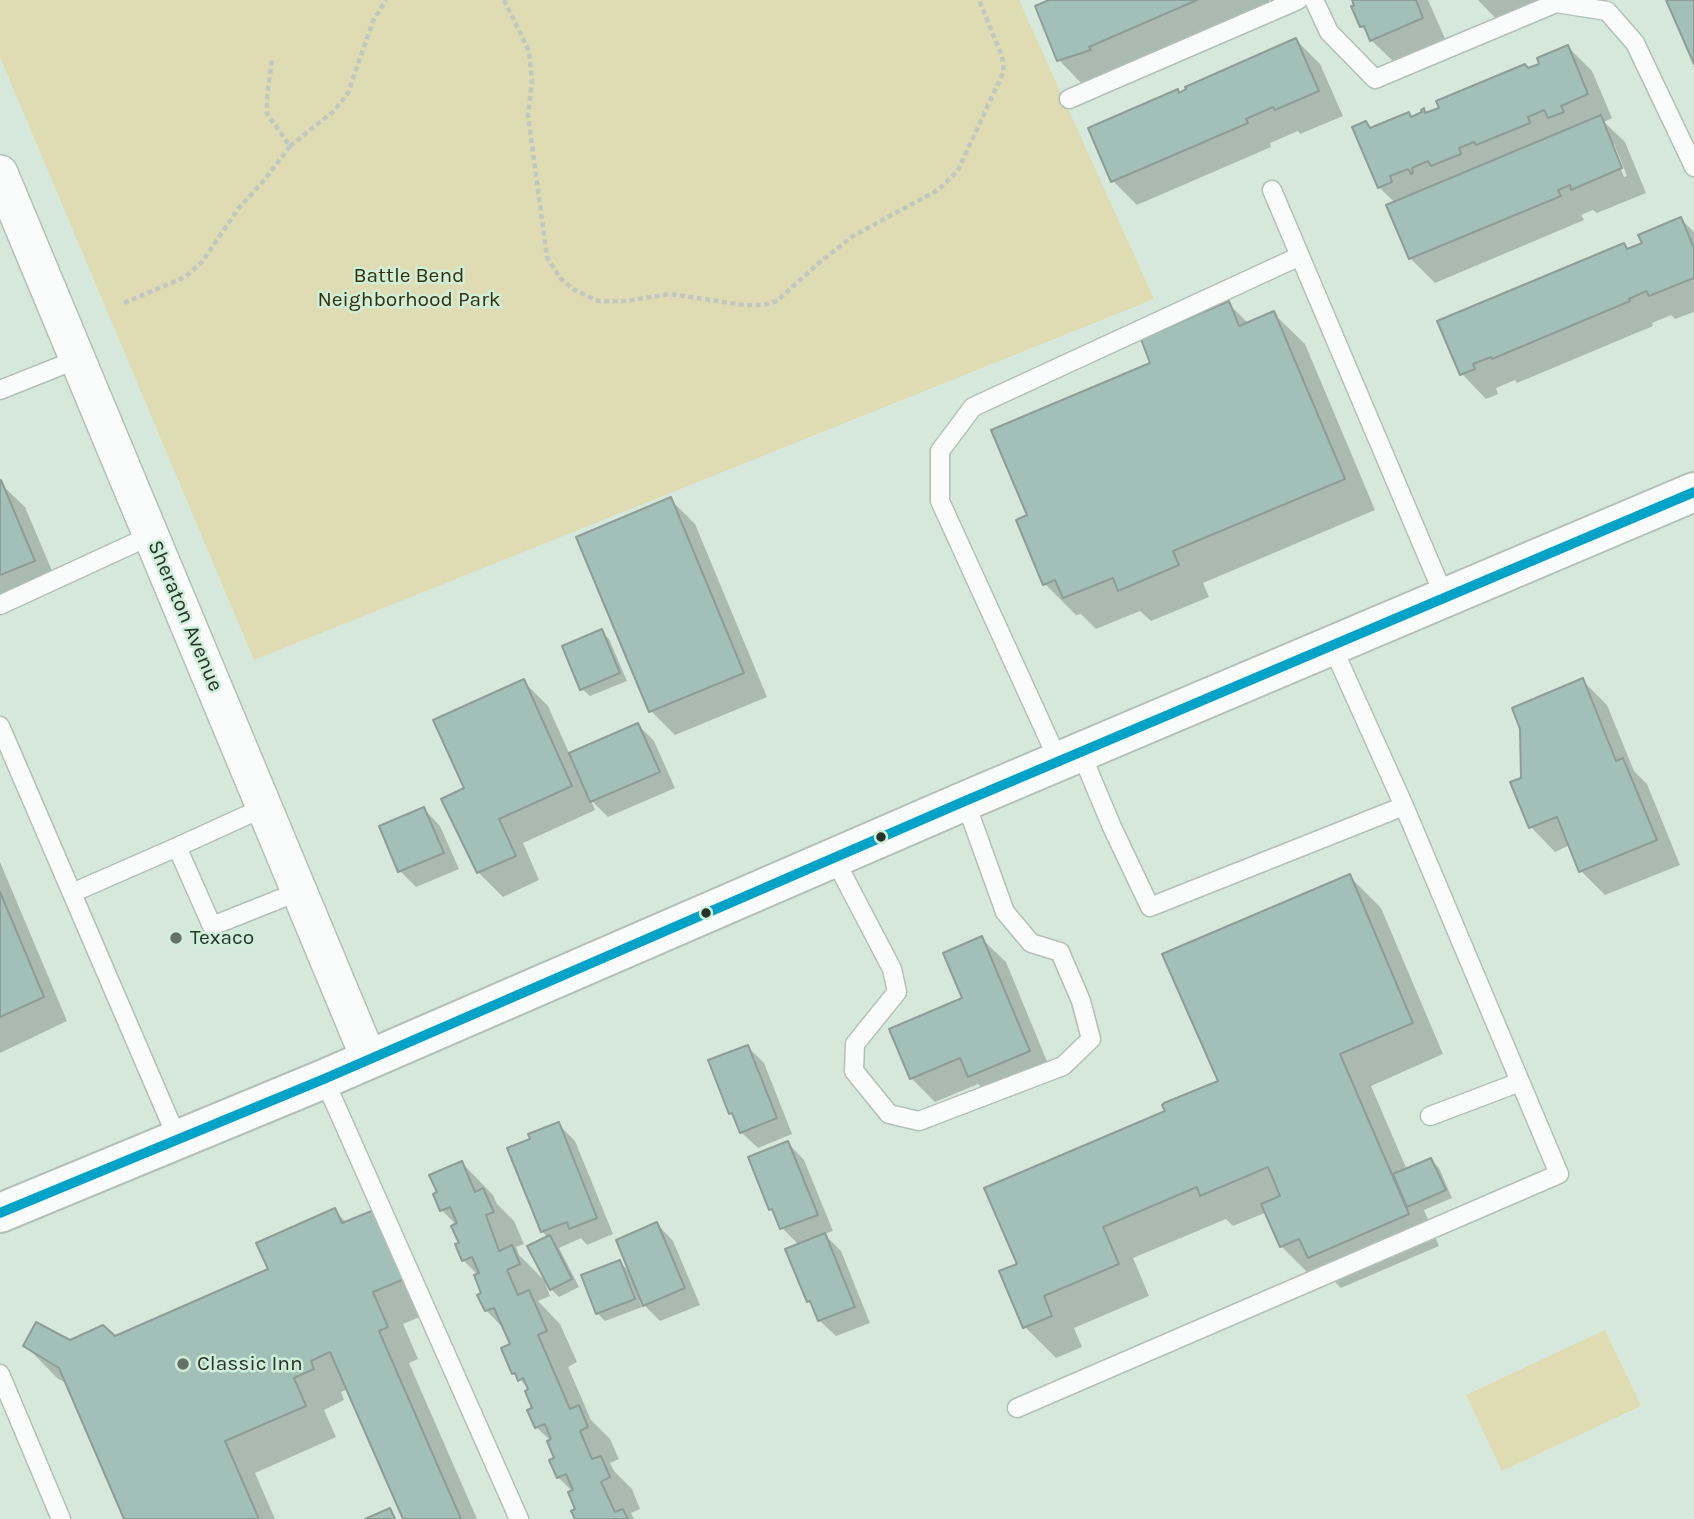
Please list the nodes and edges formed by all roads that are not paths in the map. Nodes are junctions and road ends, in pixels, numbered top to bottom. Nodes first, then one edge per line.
1 (1298, 0) edge
2 (1314, 0) edge
3 (1584, 4) edge
4 (1069, 99) dead end
5 (1694, 167) edge
6 (0, 173) edge
7 (1272, 190) dead end
8 (1300, 256) junction
9 (78, 359) junction
10 (0, 390) edge
11 (1694, 492) edge
12 (152, 535) junction
13 (1445, 598) junction
14 (0, 605) edge
15 (1332, 646) junction
16 (0, 726) edge
17 (1070, 757) junction
18 (965, 801) junction
19 (1404, 806) junction
20 (265, 807) junction
21 (177, 847) junction
22 (834, 858) junction
23 (300, 891) junction
24 (72, 893) junction
25 (369, 1059) junction
26 (324, 1079) junction
27 (1520, 1082) junction
28 (1430, 1116) dead end
29 (178, 1140) junction
30 (0, 1213) edge
31 (0, 1374) edge
32 (1017, 1408) dead end
33 (61, 1519) edge
34 (519, 1519) edge

1 - 4 lane
2 - 3 lane
3 - 5 lane
6 - 9 street, Sheraton Avenue
7 - 8 lane
8 - 13 lane
8 - 17 lane
9 - 10 lane
9 - 12 street, Sheraton Avenue
11 - 13 main road
12 - 14 lane
12 - 20 street, Sheraton Avenue
13 - 15 main road
15 - 17 main road
15 - 19 lane
16 - 24 lane
17 - 18 main road
17 - 19 lane
18 - 22 main road
18 - 22 lane
19 - 27 lane
20 - 21 lane
20 - 23 street, Sheraton Avenue
21 - 23 lane
21 - 24 lane
22 - 25 main road
23 - 25 street, Sheraton Avenue
24 - 29 lane
25 - 26 main road
26 - 29 main road
26 - 34 lane
27 - 28 lane
27 - 32 lane
29 - 30 main road
31 - 33 lane

